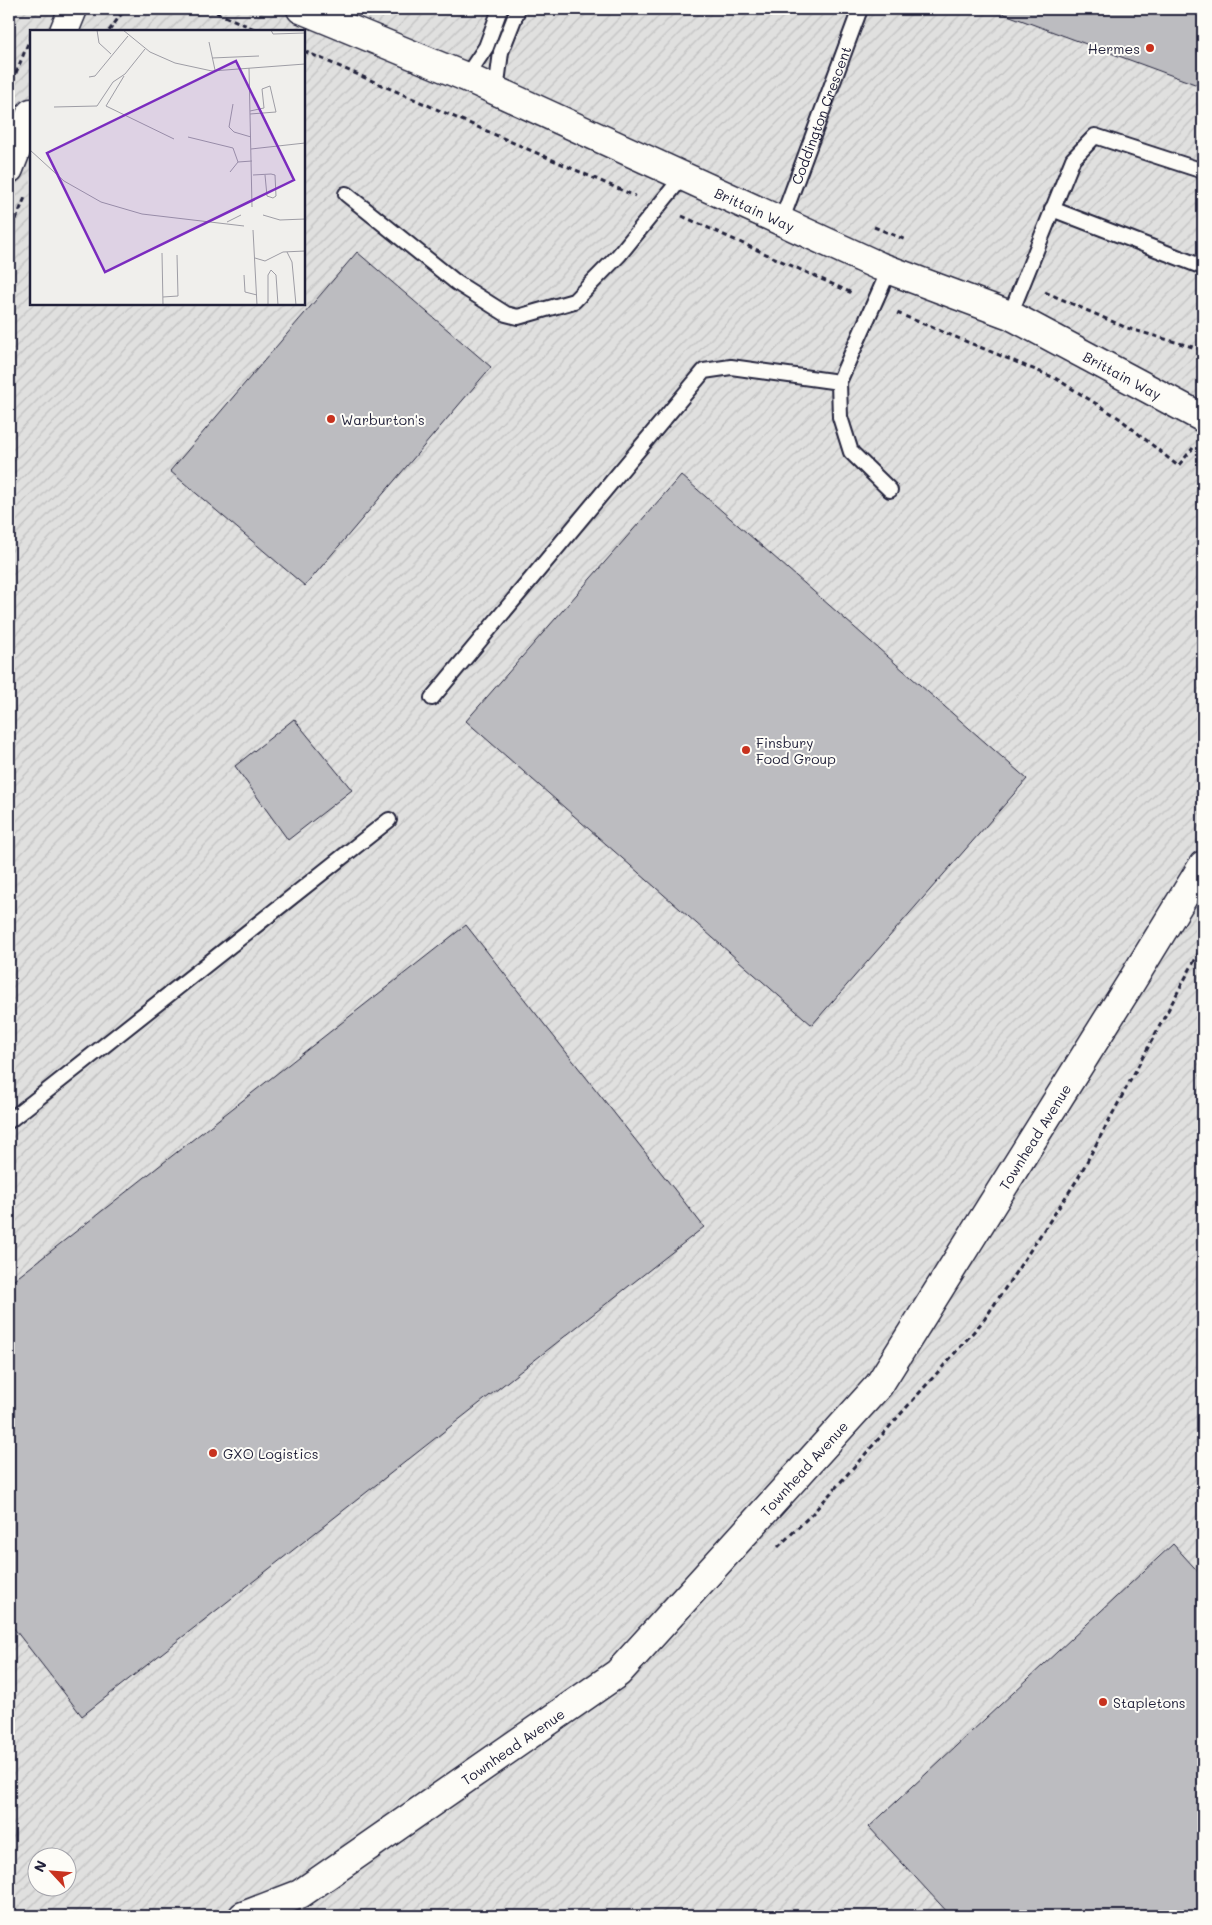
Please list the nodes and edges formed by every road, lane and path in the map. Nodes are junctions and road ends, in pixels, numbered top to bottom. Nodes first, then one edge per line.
1 (73, 9) edge
2 (125, 9) edge
3 (208, 9) edge
4 (301, 9) edge
5 (500, 9) edge
6 (518, 9) edge
7 (860, 9) edge
8 (64, 30) edge
9 (110, 30) edge
10 (257, 30) edge
11 (30, 38) edge
12 (305, 51) edge
13 (466, 77) junction
14 (9, 90) edge
15 (496, 91) junction
16 (30, 116) edge
17 (9, 169) edge
18 (1203, 171) edge
19 (683, 176) junction
20 (28, 192) dead end
21 (346, 194) dead end
22 (659, 206) junction
23 (1052, 209) junction
24 (781, 222) junction
25 (9, 236) edge
26 (1203, 267) edge
27 (889, 270) junction
28 (874, 303) junction
29 (1010, 314) junction
30 (839, 382) junction
31 (1203, 418) edge
32 (1197, 444) dead end
33 (890, 490) dead end
34 (432, 698) dead end
35 (389, 820) dead end
36 (1203, 865) edge
37 (9, 1121) edge
38 (243, 1916) edge

1 - 8 street
2 - 9 path
3 - 10 path
4 - 13 street, Brittain Way
5 - 13 lane
6 - 15 lane
7 - 24 lane, Coddington Crescent
11 - 14 path
12 - 22 path
13 - 15 street, Brittain Way
15 - 19 street, Brittain Way
16 - 17 street
18 - 23 lane
19 - 22 lane
19 - 24 street, Brittain Way
20 - 25 path
21 - 22 lane
22 - 28 path
23 - 26 lane
23 - 29 lane
24 - 27 street, Brittain Way
27 - 28 lane
27 - 29 street, Brittain Way
28 - 30 lane
28 - 32 path
29 - 31 street, Brittain Way
30 - 33 lane
30 - 34 lane
35 - 37 lane
36 - 38 street, Townhead Avenue

